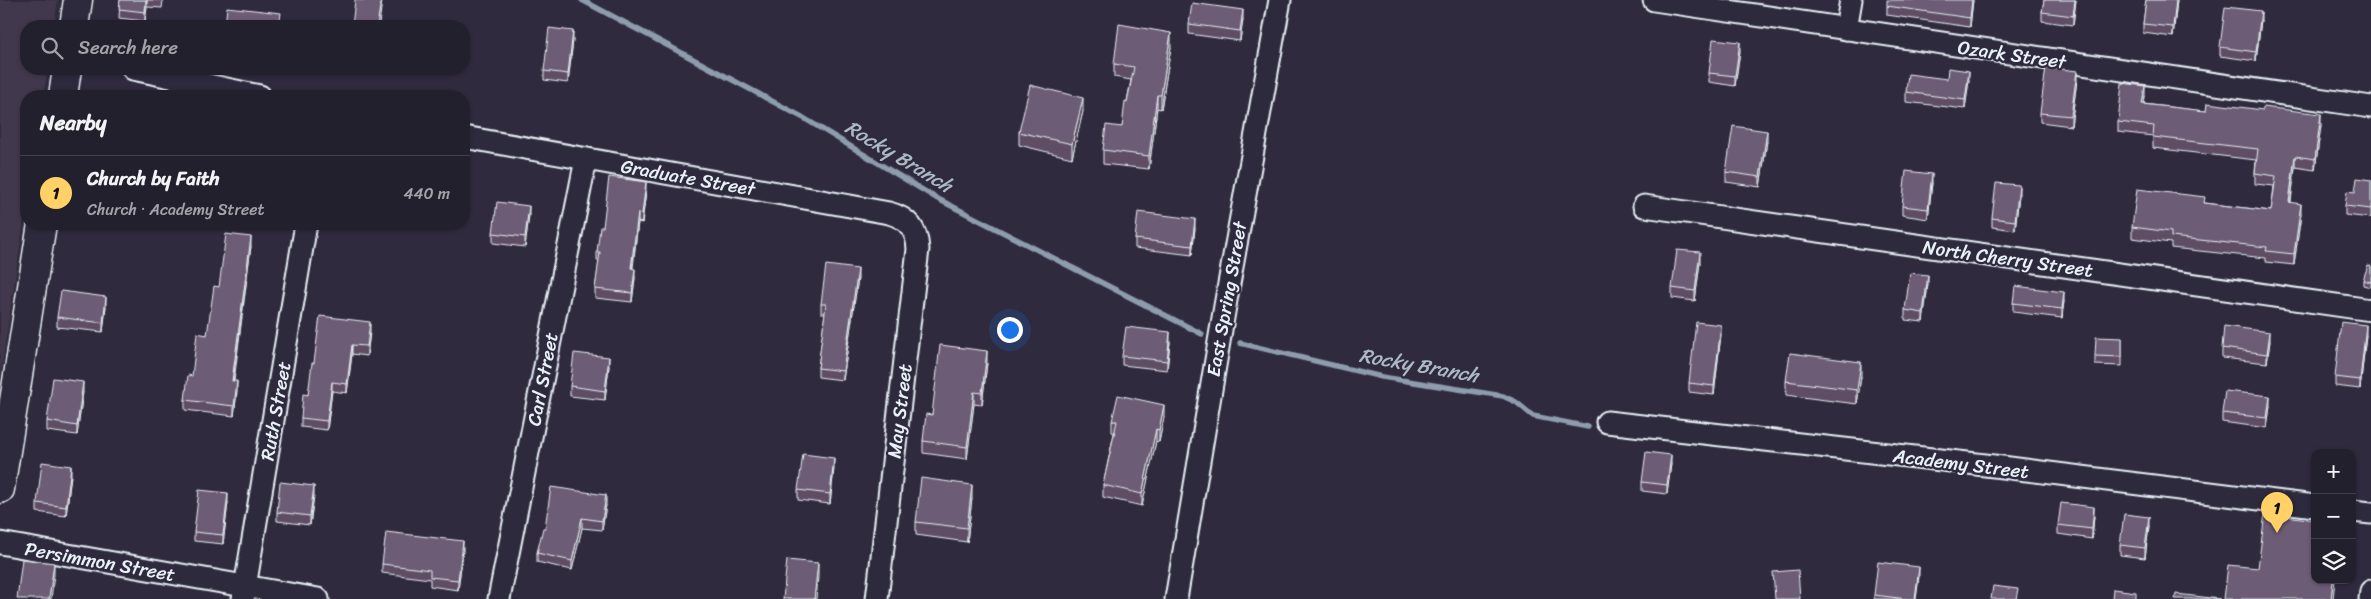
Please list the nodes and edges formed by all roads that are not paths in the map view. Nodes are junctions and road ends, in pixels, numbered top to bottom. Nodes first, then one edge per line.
1 (78, 0) edge
2 (1280, 0) edge
3 (1654, 0) edge
4 (1851, 0) edge
5 (75, 20) edge
6 (1846, 29) junction
7 (66, 75) edge
8 (160, 75) edge
9 (64, 90) edge
10 (232, 90) edge
11 (2371, 107) edge
12 (470, 138) edge
13 (586, 159) junction
14 (1644, 206) dead end
15 (910, 224) joint
16 (41, 230) edge
17 (305, 230) edge
18 (2371, 310) edge
19 (1607, 422) dead end
20 (3, 447) edge
21 (0, 489) edge
22 (2311, 506) edge
23 (2356, 511) edge
24 (2371, 513) edge
25 (0, 544) edge
26 (2371, 590) edge
27 (244, 593) edge
28 (318, 599) edge
29 (499, 599) edge
30 (877, 599) edge
31 (1176, 599) edge
32 (2370, 599) edge

1 - 5 street
2 - 31 street, East Spring Street
3 - 6 street, Ozark Street
4 - 6 street
6 - 11 street, Ozark Street
7 - 9 street
8 - 10 street
12 - 13 street, Graduate Street
13 - 15 street, Graduate Street
13 - 29 street, Carl Street
14 - 18 street, North Cherry Street
15 - 30 street, May Street
16 - 20 street
17 - 27 street, Ruth Street
19 - 22 street, Academy Street
20 - 21 street
23 - 24 street
25 - 27 street, Persimmon Street
26 - 32 street
27 - 28 street, Persimmon Street

